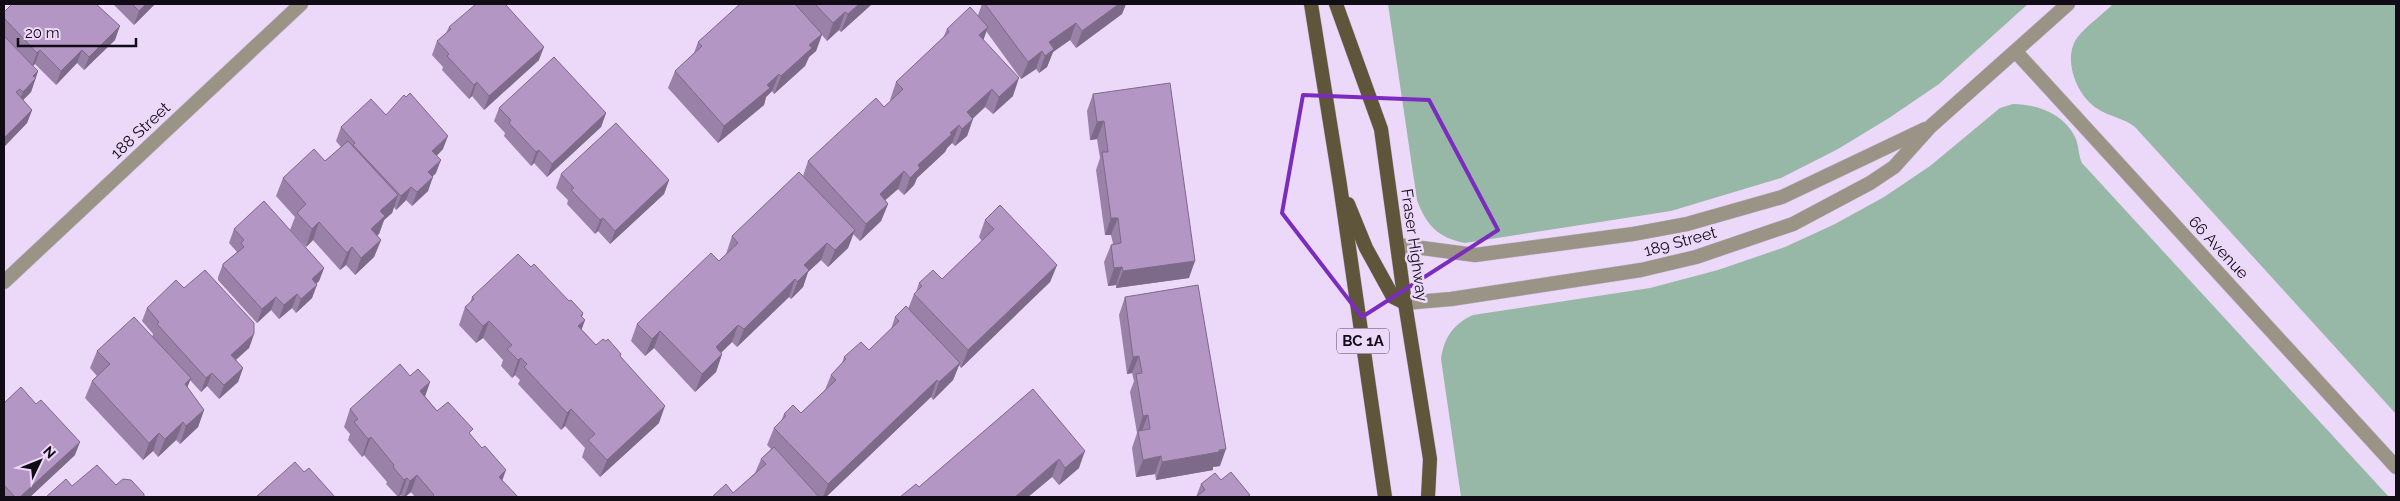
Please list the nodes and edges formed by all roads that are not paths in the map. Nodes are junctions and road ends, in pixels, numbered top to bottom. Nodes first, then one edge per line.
1 (301, 4) edge
2 (1311, 4) edge
3 (1336, 4) edge
4 (2068, 4) edge
5 (2016, 52) junction
6 (1930, 127) junction
7 (1340, 184) junction
8 (1398, 245) junction
9 (4, 282) edge
10 (1405, 303) junction
11 (2396, 466) edge
12 (1385, 497) edge
13 (1428, 497) edge

1 - 9 street, 188 Street
2 - 7 main road, BC 1A
3 - 8 main road, Fraser Highway / BC 1A
4 - 5 street, 189 Street
5 - 6 street, 189 Street
5 - 11 street, 66 Avenue
6 - 8 street, 189 Street
6 - 10 street, 189 Street
7 - 10 main road
7 - 12 main road, BC 1A
8 - 10 main road, Fraser Highway / BC 1A
10 - 13 main road, Fraser Highway / BC 1A

